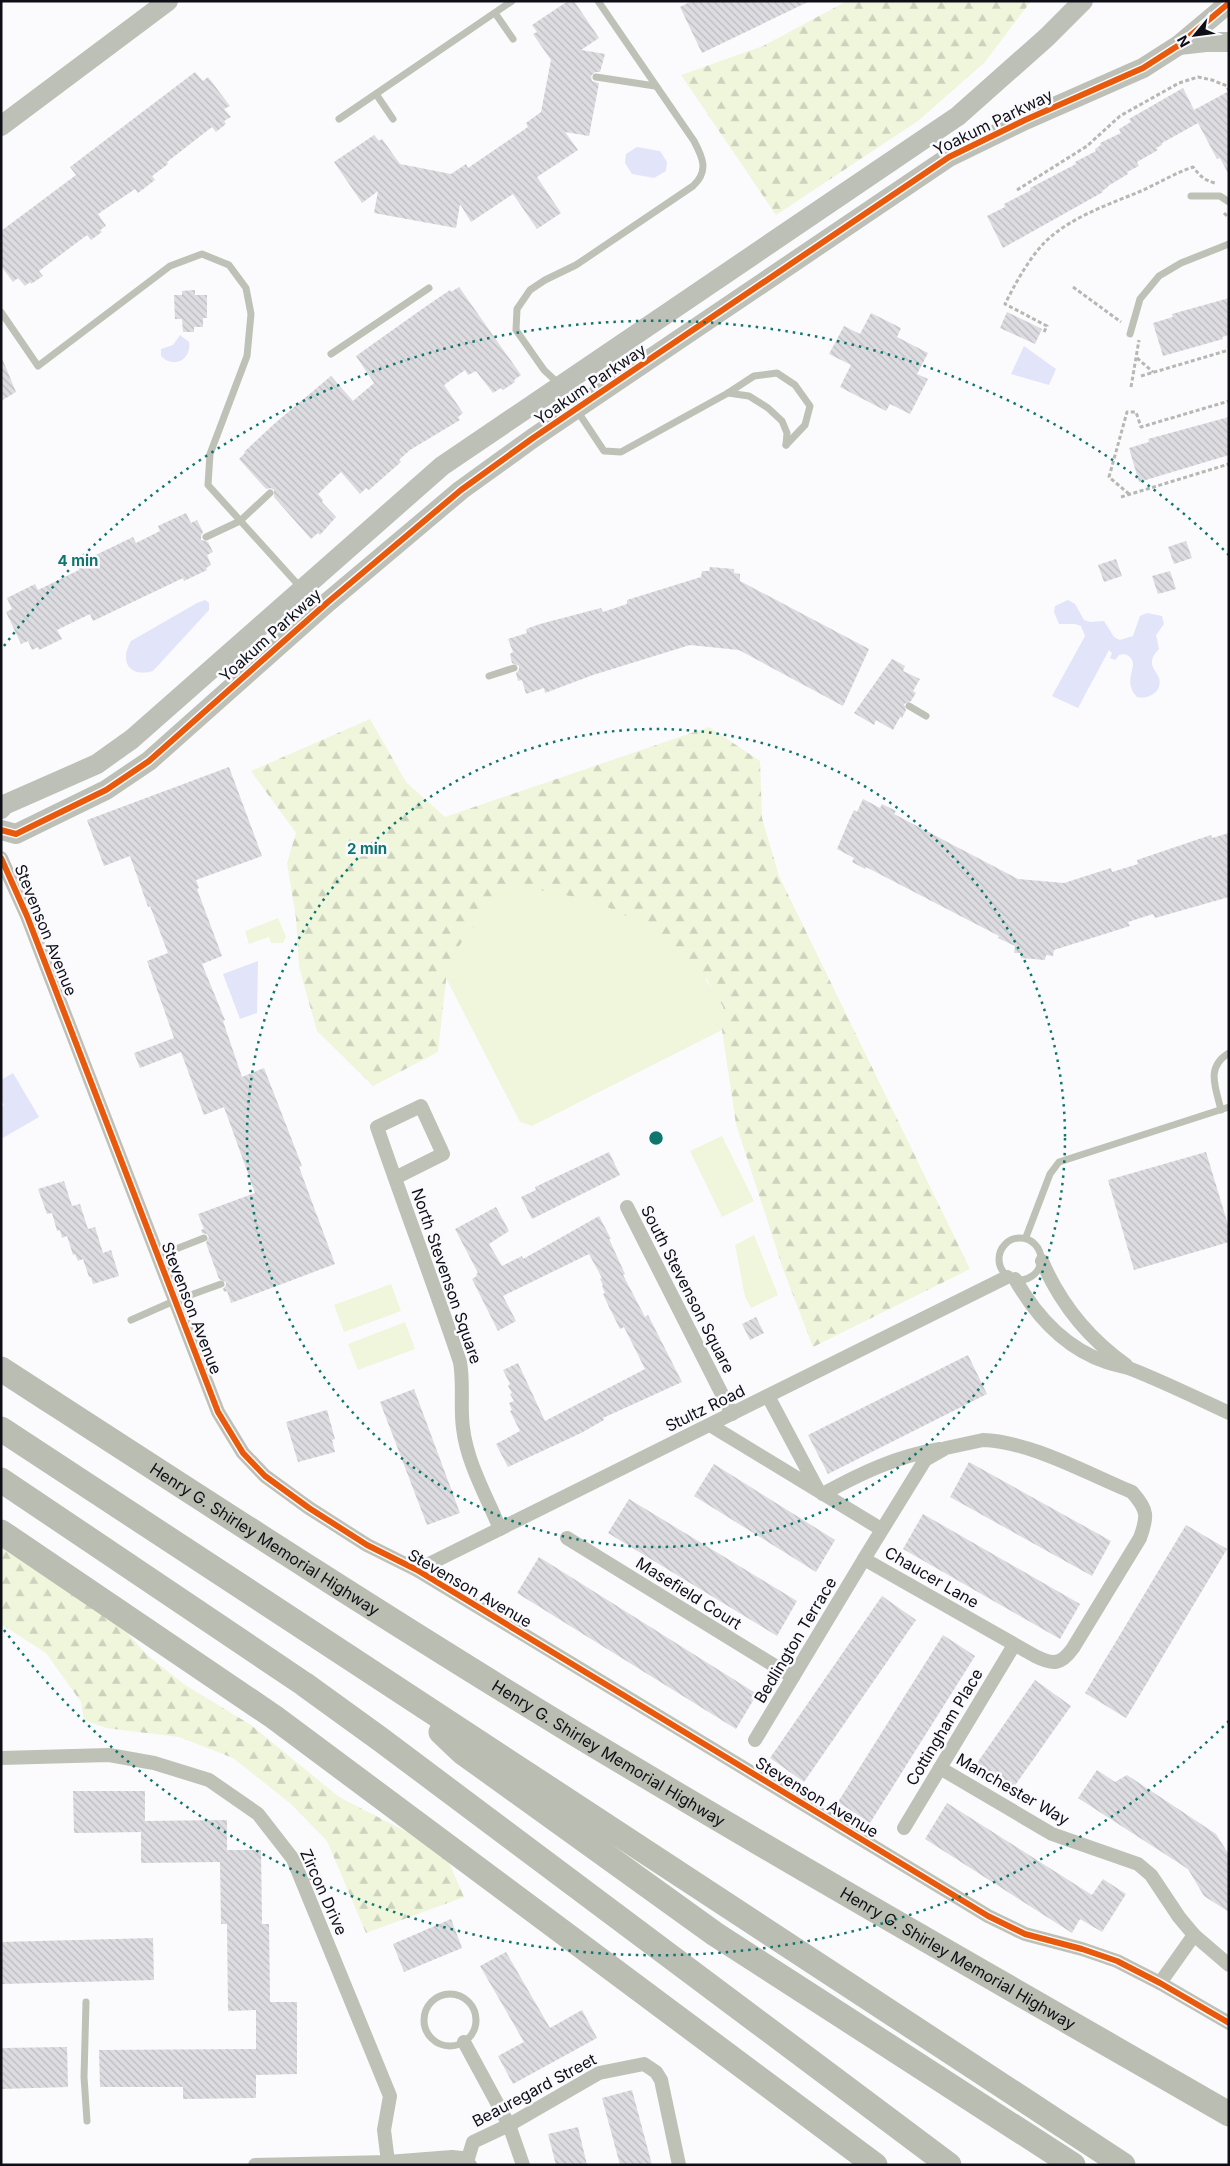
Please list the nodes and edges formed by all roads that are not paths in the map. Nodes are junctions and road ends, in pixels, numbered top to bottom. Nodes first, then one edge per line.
1 (168, 1) edge
2 (512, 1) edge
3 (598, 1) edge
4 (1083, 1) edge
5 (1229, 3) edge
6 (495, 13) junction
7 (513, 39) dead end
8 (1229, 42) edge
9 (1180, 45) junction
10 (596, 78) dead end
11 (655, 86) junction
12 (376, 94) junction
13 (392, 119) dead end
14 (339, 120) dead end
15 (1, 126) edge
16 (1191, 196) dead end
17 (1229, 202) edge
18 (1229, 244) edge
19 (429, 288) dead end
20 (1, 312) edge
21 (1130, 334) dead end
22 (331, 354) dead end
23 (560, 385) junction
24 (728, 393) junction
25 (577, 409) junction
26 (270, 493) dead end
27 (240, 521) junction
28 (206, 537) dead end
29 (302, 589) junction
30 (328, 602) junction
31 (514, 668) dead end
32 (489, 676) dead end
33 (908, 706) dead end
34 (926, 716) dead end
35 (1, 809) edge
36 (1, 830) edge
37 (1, 858) edge
38 (1229, 1053) edge
39 (1229, 1107) edge
40 (1221, 1110) junction
41 (395, 1178) junction
42 (627, 1207) dead end
43 (1026, 1237) junction
44 (204, 1238) dead end
45 (157, 1256) junction
46 (1042, 1260) junction
47 (1011, 1278) junction
48 (221, 1284) dead end
49 (174, 1301) junction
50 (131, 1320) dead end
51 (1130, 1369) junction
52 (1, 1370) edge
53 (768, 1396) junction
54 (1229, 1413) edge
55 (732, 1414) junction
56 (710, 1425) junction
57 (1, 1429) edge
58 (946, 1448) junction
59 (1, 1480) edge
60 (821, 1492) junction
61 (500, 1529) junction
62 (881, 1529) junction
63 (1, 1532) edge
64 (567, 1538) dead end
65 (864, 1559) junction
66 (417, 1570) junction
67 (1014, 1645) junction
68 (793, 1678) junction
69 (400, 1692) junction
70 (755, 1740) dead end
71 (1, 1758) edge
72 (940, 1768) junction
73 (904, 1828) dead end
74 (1194, 1935) junction
75 (1229, 1965) edge
76 (1001, 1982) junction
77 (1160, 1983) junction
78 (86, 2002) dead end
79 (1229, 2023) edge
80 (464, 2042) junction
81 (1229, 2097) edge
82 (1229, 2114) edge
83 (87, 2121) dead end
84 (509, 2125) junction
85 (388, 2162) junction
86 (468, 2163) edge
87 (255, 2165) edge
88 (523, 2165) edge
89 (680, 2165) edge
90 (875, 2165) edge
91 (949, 2165) edge
92 (1073, 2165) edge
93 (1123, 2165) edge

1 - 15 street
2 - 6 lane
3 - 11 lane
4 - 23 street, Yoakum Parkway
5 - 9 street, Yoakum Parkway
6 - 7 lane
6 - 12 lane
8 - 9 street
9 - 25 street, Yoakum Parkway
10 - 11 lane
11 - 23 lane
12 - 13 lane
12 - 14 lane
16 - 17 lane
18 - 21 lane
19 - 22 lane
20 - 27 lane
23 - 25 lane
23 - 29 street, Yoakum Parkway
24 - 24 lane
24 - 25 lane
25 - 30 street, Yoakum Parkway
26 - 27 lane
27 - 28 lane
27 - 29 lane
29 - 30 lane
29 - 35 street, Yoakum Parkway
30 - 36 street, Yoakum Parkway
31 - 32 lane
33 - 34 lane
37 - 45 street, Stevenson Avenue
38 - 40 lane
39 - 40 lane
40 - 43 lane
41 - 41 street, North Stevenson Square
41 - 61 street, North Stevenson Square
42 - 55 street, South Stevenson Square
43 - 46 lane
43 - 47 lane
44 - 45 lane
45 - 49 street, Stevenson Avenue
46 - 47 lane
46 - 51 street
47 - 51 street
47 - 53 street, Stultz Road
48 - 49 lane
49 - 50 lane
49 - 66 street, Stevenson Avenue
51 - 54 street
52 - 76 highway, Henry G. Shirley Memorial Highway
53 - 55 street, Stultz Road
53 - 60 street
55 - 56 street, Stultz Road
56 - 60 street, Chaucer Lane
56 - 61 street, Stultz Road
57 - 69 highway
58 - 60 street
58 - 62 street
58 - 67 street, Chaucer Lane
59 - 91 highway
60 - 62 street, Chaucer Lane
61 - 66 street, Stultz Road
62 - 65 street, Chaucer Lane
63 - 90 highway
64 - 68 street, Masefield Court
65 - 67 street, Chaucer Lane
65 - 68 street, Bedlington Terrace
66 - 77 street, Stevenson Avenue
67 - 72 street, Cottingham Place
68 - 70 street, Bedlington Terrace
69 - 92 highway
69 - 93 highway
71 - 85 street, Zircon Drive
72 - 73 street, Cottingham Place
72 - 74 street, Manchester Way
74 - 75 street, Manchester Way
74 - 77 street
76 - 81 highway
76 - 82 highway, Henry G. Shirley Memorial Highway
77 - 79 street, Stevenson Avenue
78 - 83 lane
80 - 80 lane
80 - 84 street
84 - 86 street, Beauregard Street
84 - 88 street
84 - 89 street, Beauregard Street
85 - 86 street, Beauregard Street
85 - 87 street, Beauregard Street

